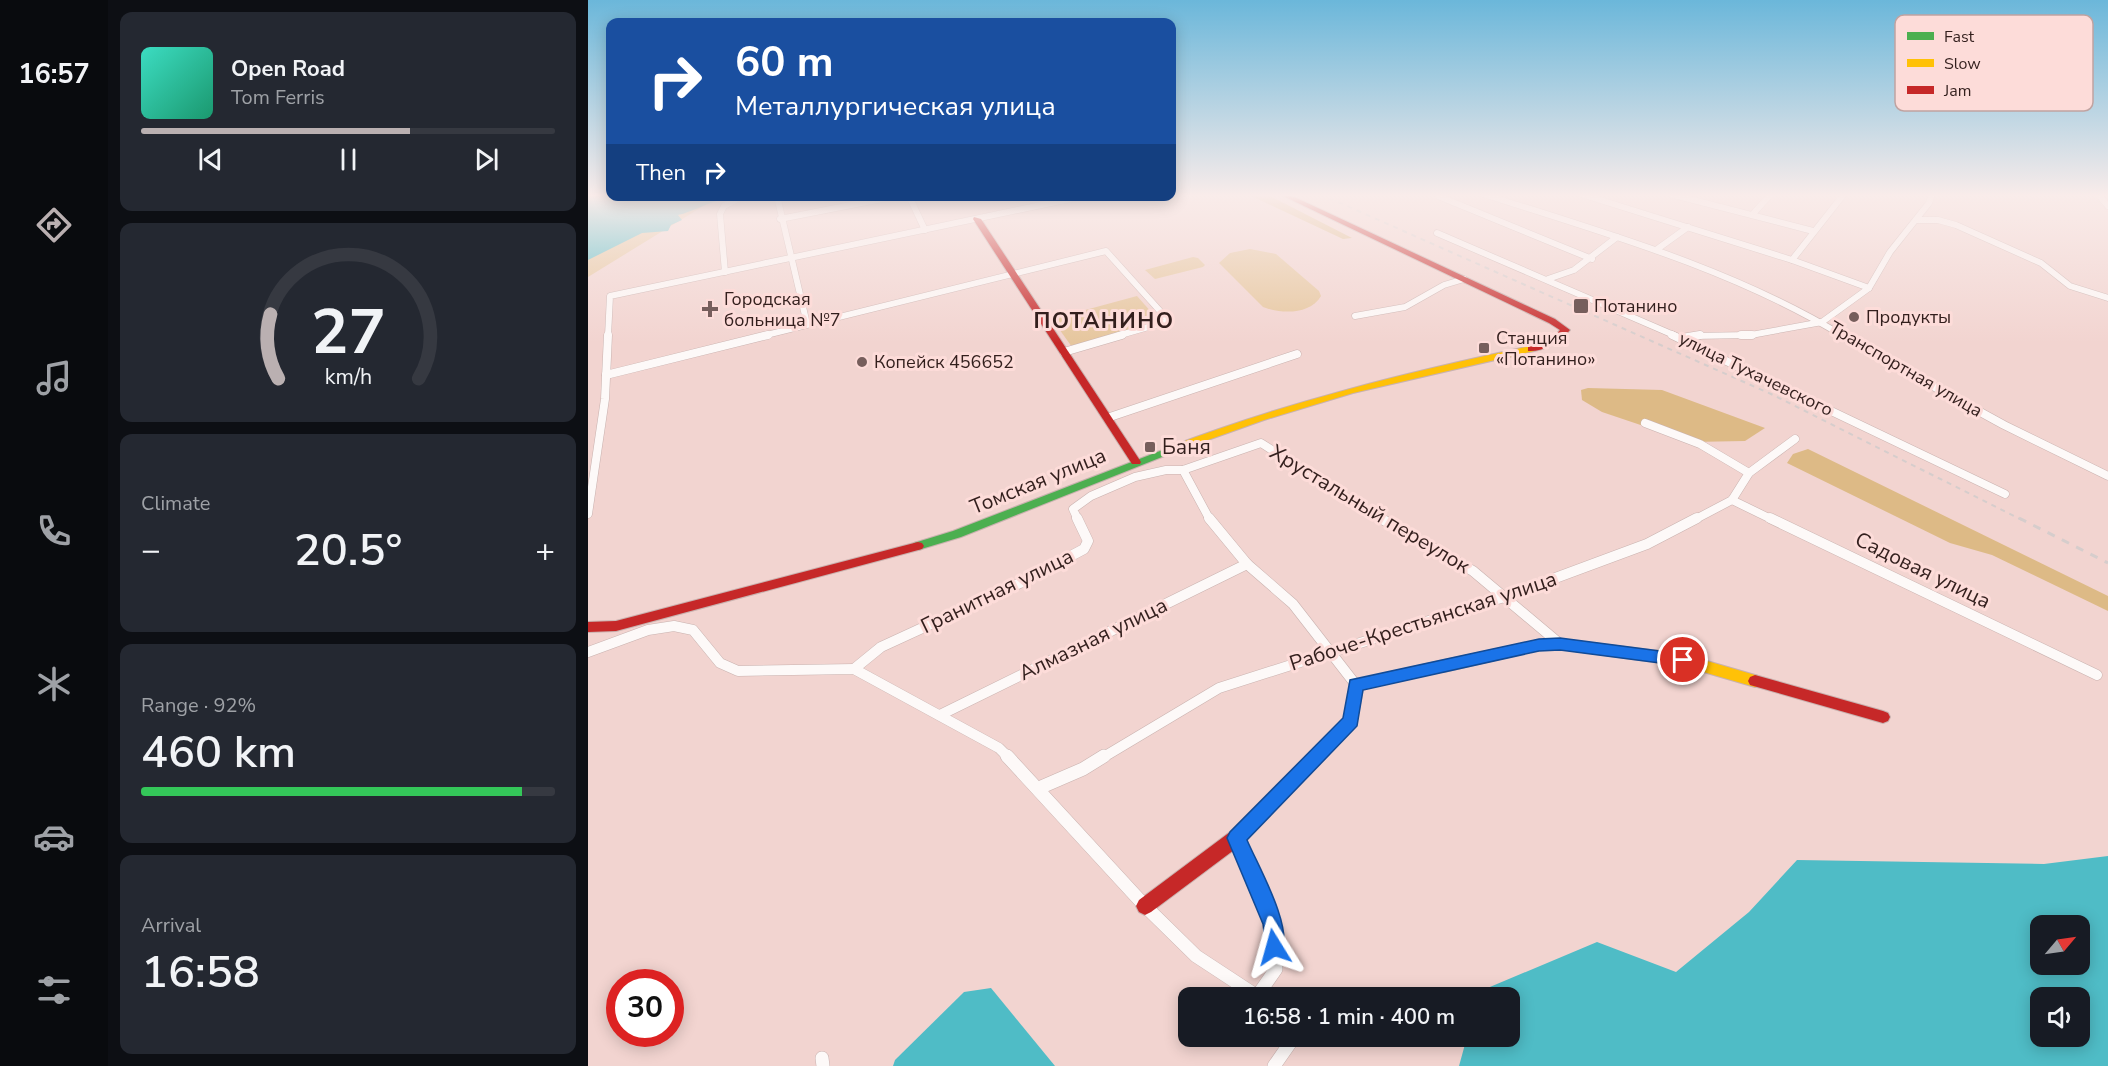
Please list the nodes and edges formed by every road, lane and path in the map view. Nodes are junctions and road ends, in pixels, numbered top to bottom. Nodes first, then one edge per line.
1 (722, 244) edge
2 (787, 244) edge
3 (859, 244) edge
4 (993, 244) edge
5 (1389, 244) edge
6 (1463, 244) edge
7 (1554, 244) edge
8 (1609, 244) edge
9 (1637, 244) edge
10 (1665, 244) edge
11 (1741, 244) edge
12 (1804, 244) edge
13 (1897, 244) edge
14 (1999, 244) edge
15 (1656, 250) junction
16 (791, 258) junction
17 (1592, 259) junction
18 (1792, 260) junction
19 (724, 272) junction
20 (1013, 274) junction
21 (1464, 279) junction
22 (1548, 279) junction
23 (1869, 288) junction
24 (2108, 298) edge
25 (1355, 316) dead end
26 (1822, 322) junction
27 (807, 324) junction
28 (1682, 339) junction
29 (1064, 352) junction
30 (1297, 354) dead end
31 (606, 375) junction
32 (1107, 418) junction
33 (1645, 423) dead end
34 (1795, 439) dead end
35 (1261, 443) joint
36 (1136, 462) junction
37 (1183, 470) junction
38 (1749, 473) junction
39 (2108, 477) edge
40 (2005, 494) dead end
41 (1732, 500) junction
42 (588, 514) edge
43 (1247, 564) junction
44 (1507, 596) junction
45 (588, 627) edge
46 (1560, 644) junction
47 (588, 652) edge
48 (1329, 653) junction
49 (854, 669) junction
50 (2097, 675) dead end
51 (1356, 685) junction
52 (940, 715) junction
53 (1883, 717) dead end
54 (1039, 788) junction
55 (1236, 838) junction
56 (1145, 906) junction
57 (1245, 987) edge
58 (1265, 987) edge
59 (1287, 1047) edge
60 (1274, 1066) edge

1 - 19 street
2 - 16 street
3 - 16 street
4 - 20 street
5 - 21 street
6 - 22 street, улица Тухачевского
7 - 17 street
8 - 17 street
9 - 15 street
10 - 15 street
11 - 18 street
12 - 18 street
13 - 23 street, Транспортная улица
14 - 24 street
15 - 26 street
16 - 19 street
16 - 27 street
17 - 22 street
18 - 23 street
19 - 31 street
20 - 27 street
20 - 29 street
20 - 29 street
21 - 25 street
21 - 36 street, Томская улица
22 - 28 street, улица Тухачевского
23 - 26 street, Транспортная улица
26 - 28 street
26 - 39 street, Транспортная улица
27 - 31 street
28 - 40 street, улица Тухачевского
29 - 32 street
30 - 32 street, Томская улица
31 - 42 street
32 - 36 street
33 - 38 street
34 - 38 street
35 - 37 street, Гранитная улица
35 - 44 street, Хрустальный переулок
36 - 45 street, Томская улица
37 - 43 street
37 - 49 street, Гранитная улица
38 - 41 street
41 - 44 street, Рабоче-Крестьянская улица
41 - 50 street, Садовая улица
43 - 48 street
43 - 52 street, Алмазная улица
44 - 46 street, Хрустальный переулок
44 - 48 street, Рабоче-Крестьянская улица
46 - 51 street
46 - 53 street
47 - 49 street
48 - 51 street
48 - 54 street, Рабоче-Крестьянская улица
49 - 52 street
51 - 55 street
52 - 54 street
54 - 56 street
55 - 56 street
55 - 58 street
56 - 57 street
59 - 60 street

